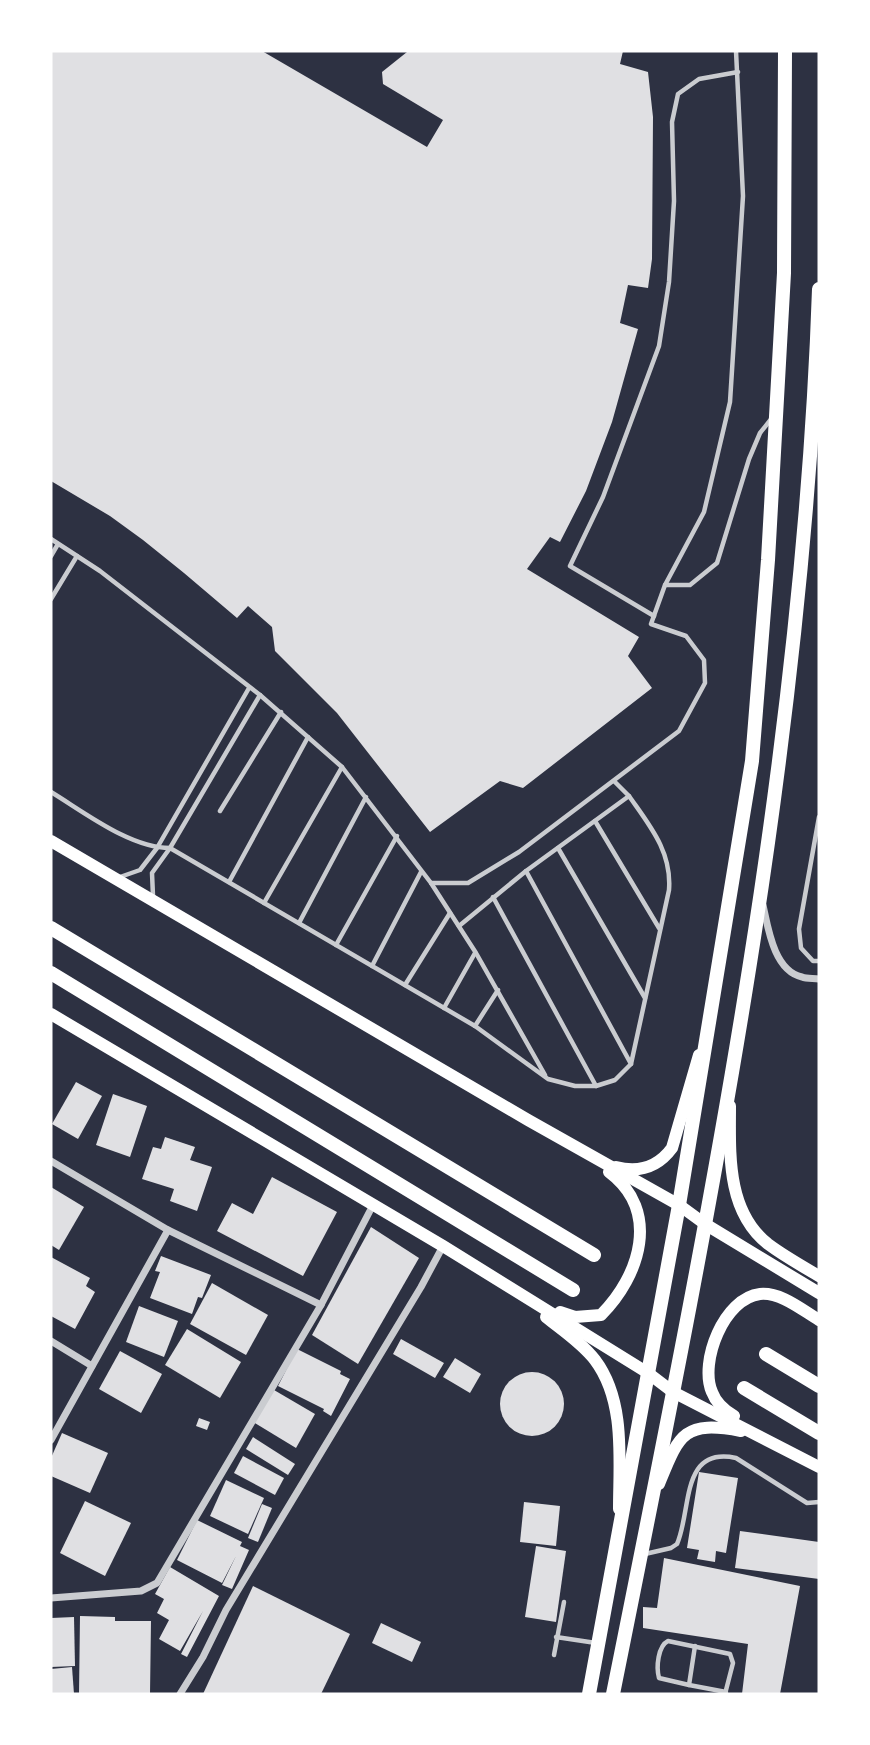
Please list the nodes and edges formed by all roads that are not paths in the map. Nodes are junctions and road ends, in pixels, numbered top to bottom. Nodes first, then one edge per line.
1 (736, 51) edge
2 (785, 51) edge
3 (738, 72) junction
4 (819, 289) edge
5 (777, 413) junction
6 (816, 413) edge
7 (51, 539) edge
8 (58, 544) junction
9 (51, 556) edge
10 (77, 556) junction
11 (665, 585) junction
12 (51, 599) edge
13 (654, 616) junction
14 (249, 688) junction
15 (260, 695) junction
16 (281, 712) junction
17 (308, 737) junction
18 (342, 767) junction
19 (614, 781) junction
20 (51, 792) edge
21 (629, 796) junction
22 (366, 797) junction
23 (220, 811) dead end
24 (819, 817) edge
25 (595, 821) junction
26 (397, 836) junction
27 (817, 837) edge
28 (51, 841) edge
29 (157, 848) junction
30 (170, 848) junction
31 (558, 848) junction
32 (526, 871) junction
33 (421, 872) junction
34 (114, 879) junction
35 (229, 883) junction
36 (431, 883) junction
37 (761, 896) junction
38 (493, 897) junction
39 (153, 901) junction
40 (264, 903) junction
41 (450, 913) junction
42 (299, 924) junction
43 (459, 926) junction
44 (51, 929) edge
45 (659, 929) junction
46 (335, 945) junction
47 (476, 953) junction
48 (819, 961) edge
49 (372, 966) junction
50 (51, 973) edge
51 (819, 979) edge
52 (405, 985) junction
53 (498, 990) junction
54 (645, 998) junction
55 (444, 1008) junction
56 (711, 1011) junction
57 (51, 1014) edge
58 (475, 1026) junction
59 (631, 1063) junction
60 (548, 1079) junction
61 (731, 1081) junction
62 (596, 1086) junction
63 (579, 1150) junction
64 (51, 1161) edge
65 (606, 1164) junction
66 (373, 1205) junction
67 (678, 1205) junction
68 (705, 1224) junction
69 (168, 1230) junction
70 (443, 1246) junction
71 (594, 1255) dead end
72 (819, 1276) edge
73 (504, 1284) junction
74 (573, 1290) dead end
75 (819, 1293) edge
76 (321, 1305) junction
77 (543, 1307) junction
78 (819, 1320) edge
79 (51, 1341) edge
80 (766, 1354) dead end
81 (92, 1366) junction
82 (648, 1373) junction
83 (819, 1386) edge
84 (744, 1388) dead end
85 (673, 1392) junction
86 (819, 1433) edge
87 (757, 1434) junction
88 (51, 1440) edge
89 (784, 1447) junction
90 (819, 1466) edge
91 (819, 1502) edge
92 (650, 1507) junction
93 (619, 1537) junction
94 (641, 1555) junction
95 (51, 1598) edge
96 (564, 1602) dead end
97 (556, 1637) junction
98 (598, 1643) junction
99 (695, 1646) junction
100 (554, 1655) dead end
101 (689, 1685) junction
102 (725, 1693) edge
103 (180, 1694) edge
104 (589, 1694) edge
105 (612, 1694) edge

1 - 3 lane
2 - 5 main road
3 - 11 lane
3 - 13 lane
4 - 6 main road
5 - 11 lane
5 - 56 main road
6 - 37 main road
7 - 8 lane
8 - 9 lane
8 - 10 lane
10 - 12 lane
10 - 14 lane
11 - 13 lane
13 - 19 lane
14 - 15 lane
14 - 29 lane
15 - 16 lane
15 - 30 lane
16 - 17 lane
16 - 23 lane
17 - 18 lane
17 - 35 lane
18 - 22 lane
18 - 40 lane
19 - 21 lane
19 - 36 lane
20 - 29 lane
21 - 25 lane
21 - 45 lane
22 - 26 lane
22 - 42 lane
24 - 27 lane
25 - 31 lane
25 - 45 lane
26 - 33 lane
26 - 46 lane
27 - 48 lane
28 - 34 main road
29 - 30 lane
29 - 34 lane
30 - 35 lane
30 - 39 lane
31 - 32 lane
31 - 54 lane
32 - 38 lane
32 - 59 lane
33 - 36 lane
33 - 49 lane
34 - 39 main road
35 - 40 lane
36 - 41 lane
37 - 51 street
37 - 61 main road
38 - 43 lane
38 - 62 lane
39 - 63 main road
40 - 42 lane
41 - 43 lane
41 - 52 lane
42 - 46 lane
43 - 47 lane
44 - 71 main road
45 - 54 lane
46 - 49 lane
47 - 53 lane
47 - 55 lane
49 - 52 lane
50 - 74 main road
52 - 55 lane
53 - 58 lane
53 - 60 lane
54 - 59 lane
55 - 58 lane
56 - 65 main road
56 - 67 main road
57 - 66 main road
58 - 60 lane
59 - 62 lane
60 - 62 lane
61 - 68 main road
61 - 72 main road
63 - 65 main road
63 - 77 main road
64 - 69 street
65 - 67 main road
66 - 70 main road
66 - 76 street
67 - 68 main road
67 - 82 main road
68 - 75 main road
68 - 85 main road
69 - 76 street
69 - 81 street
70 - 73 main road
70 - 103 street
73 - 77 main road
73 - 93 main road
76 - 95 street
77 - 82 main road
78 - 89 main road
79 - 81 street
80 - 83 main road
81 - 88 street
82 - 85 main road
82 - 93 main road
84 - 86 main road
85 - 87 main road
85 - 92 main road
87 - 89 main road
87 - 92 main road
89 - 90 main road
91 - 94 lane
92 - 94 main road
93 - 98 main road
94 - 105 main road
96 - 97 lane
97 - 98 lane
97 - 100 lane
98 - 104 main road
99 - 101 lane
99 - 101 lane
99 - 102 lane
101 - 102 lane

